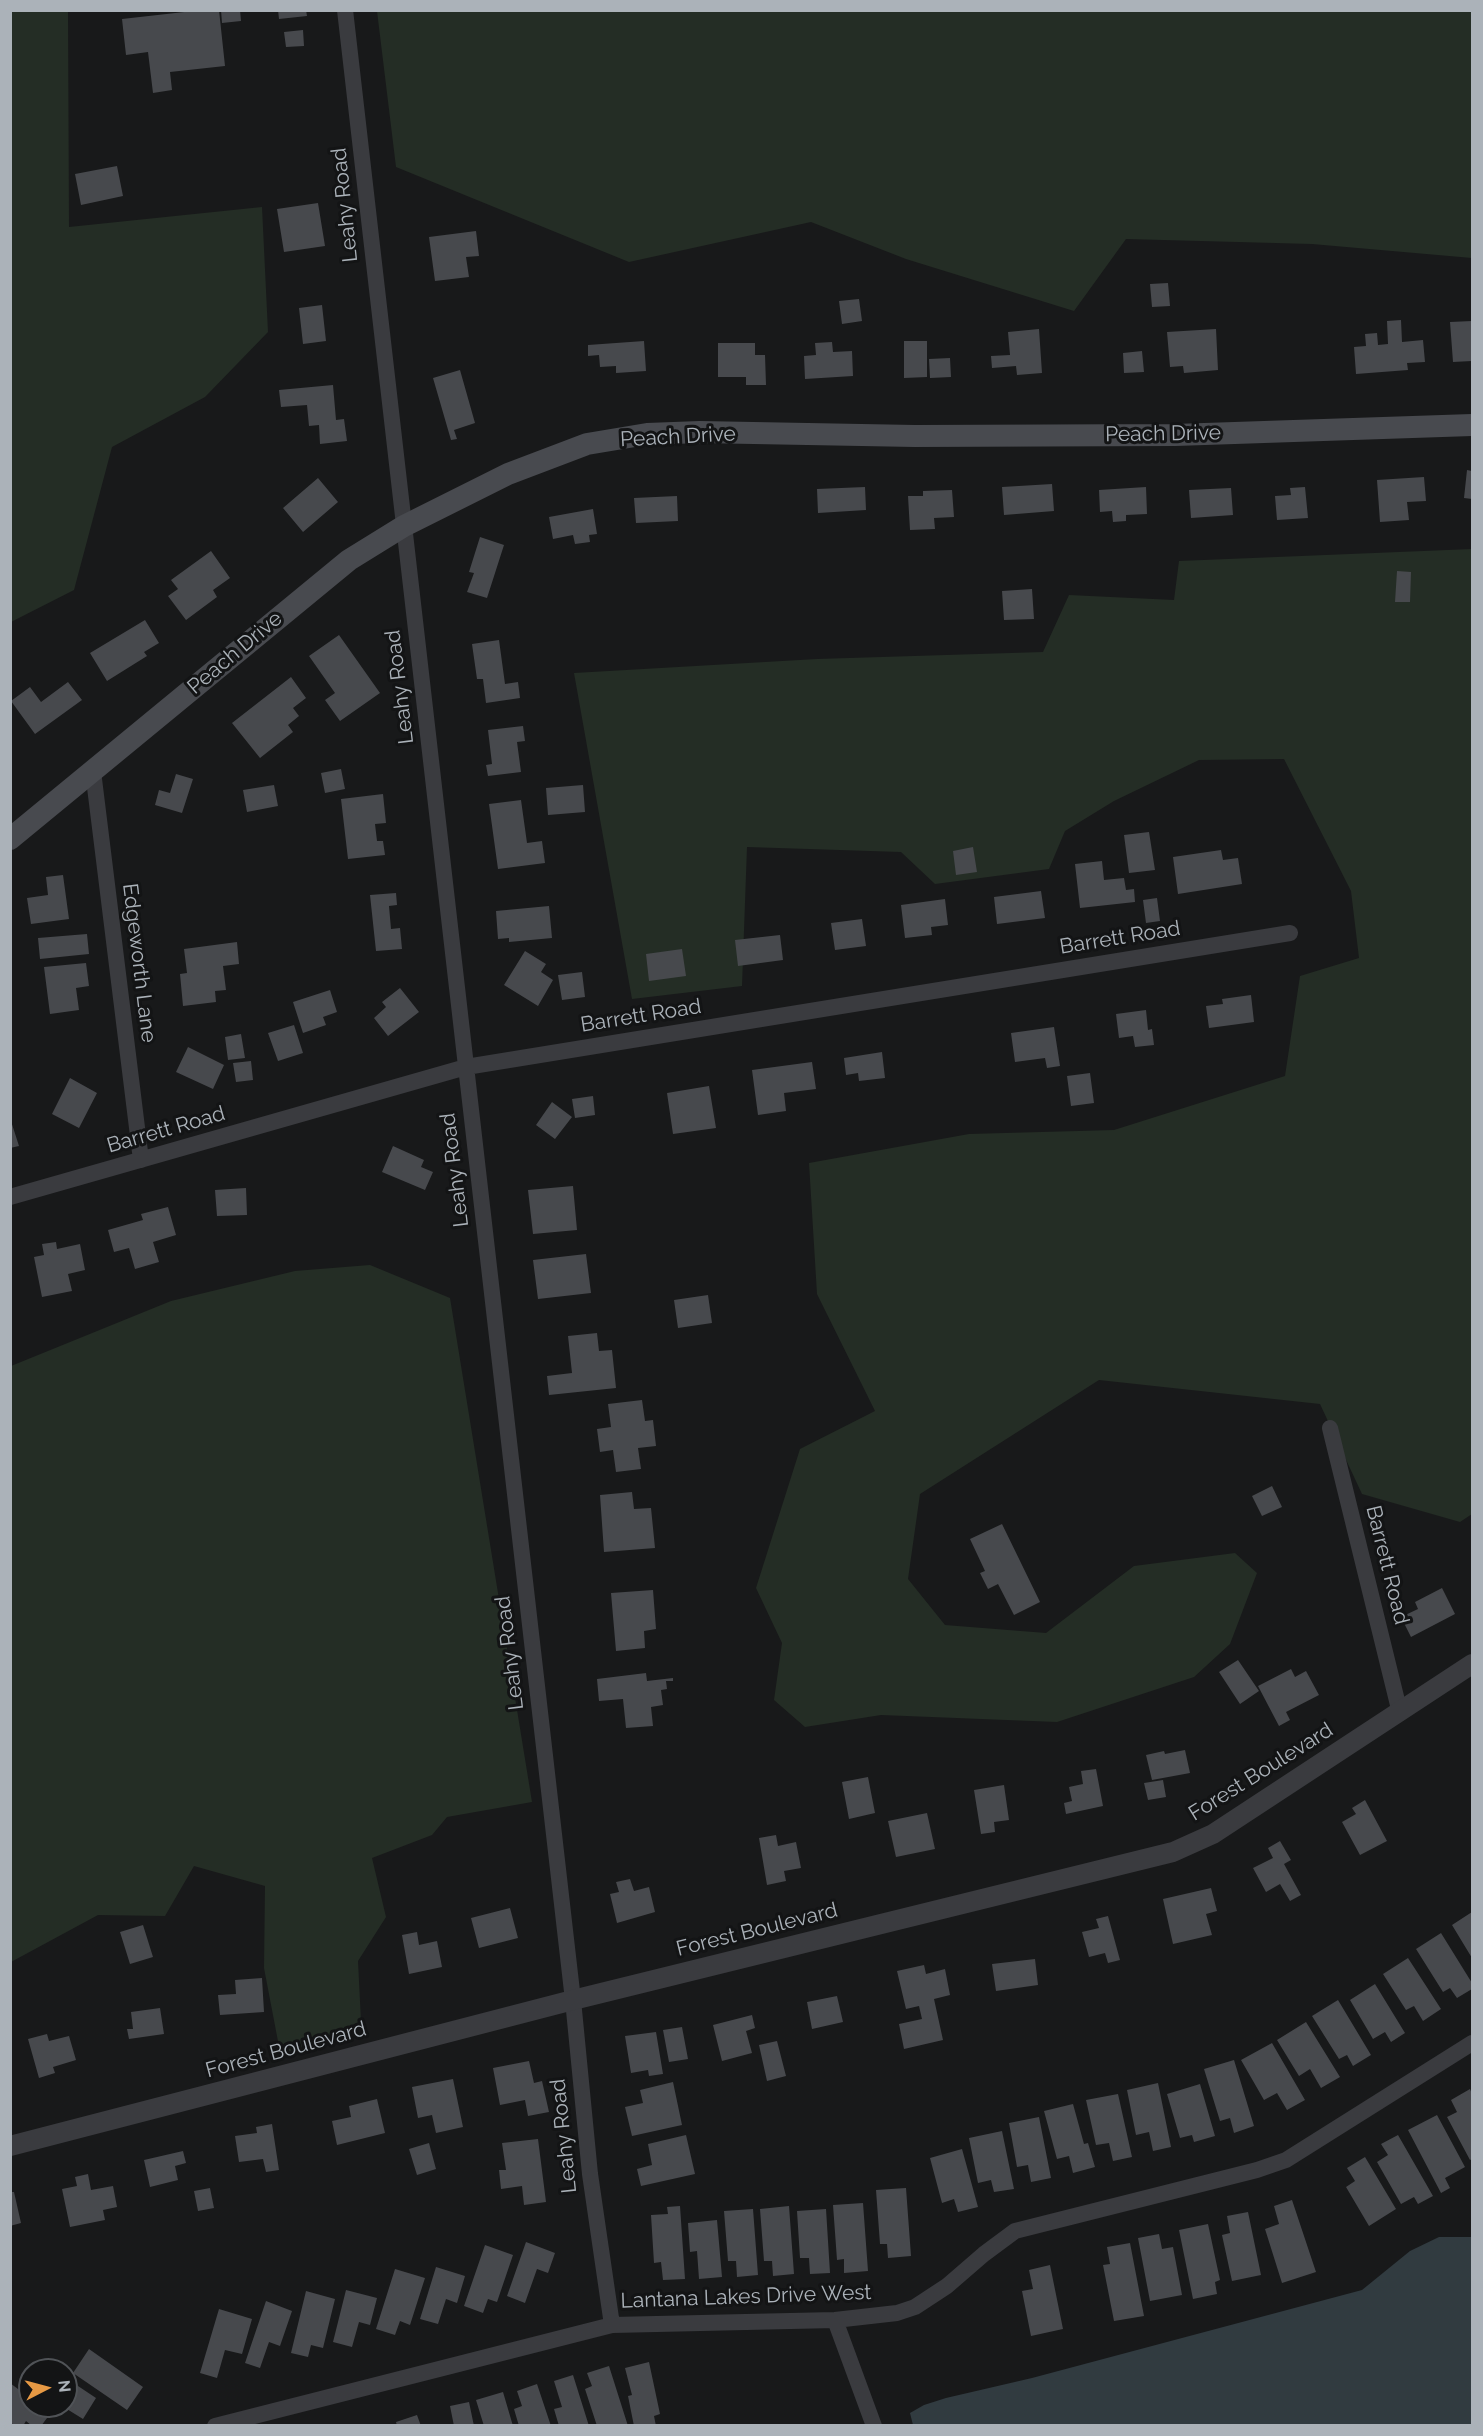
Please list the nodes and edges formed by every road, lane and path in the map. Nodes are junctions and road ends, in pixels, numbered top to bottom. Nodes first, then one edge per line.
1 (345, 10) edge
2 (1473, 425) edge
3 (404, 526) junction
4 (93, 771) junction
5 (10, 839) edge
6 (1290, 933) dead end
7 (466, 1067) junction
8 (141, 1160) junction
9 (10, 1197) edge
10 (1330, 1428) dead end
11 (1473, 1664) edge
12 (1400, 1713) junction
13 (573, 2000) junction
14 (1473, 2043) edge
15 (10, 2146) edge
16 (835, 2320) junction
17 (612, 2325) junction
18 (216, 2426) edge
19 (874, 2426) edge

1 - 3 street, Leahy Road
2 - 3 main road, Peach Drive
3 - 4 main road, Peach Drive
3 - 7 street, Leahy Road
4 - 5 main road, Peach Drive
4 - 8 street, Edgeworth Lane
6 - 7 street, Barrett Road
7 - 8 street, Barrett Road
7 - 13 street, Leahy Road
8 - 9 street, Barrett Road
10 - 12 street, Barrett Road
11 - 12 street, Forest Boulevard
12 - 13 street, Forest Boulevard
13 - 15 street, Forest Boulevard
13 - 17 street, Leahy Road
14 - 16 street, Lantana Lakes Drive West
16 - 17 street, Lantana Lakes Drive West
16 - 19 street
17 - 18 street, Lantana Lakes Drive West

